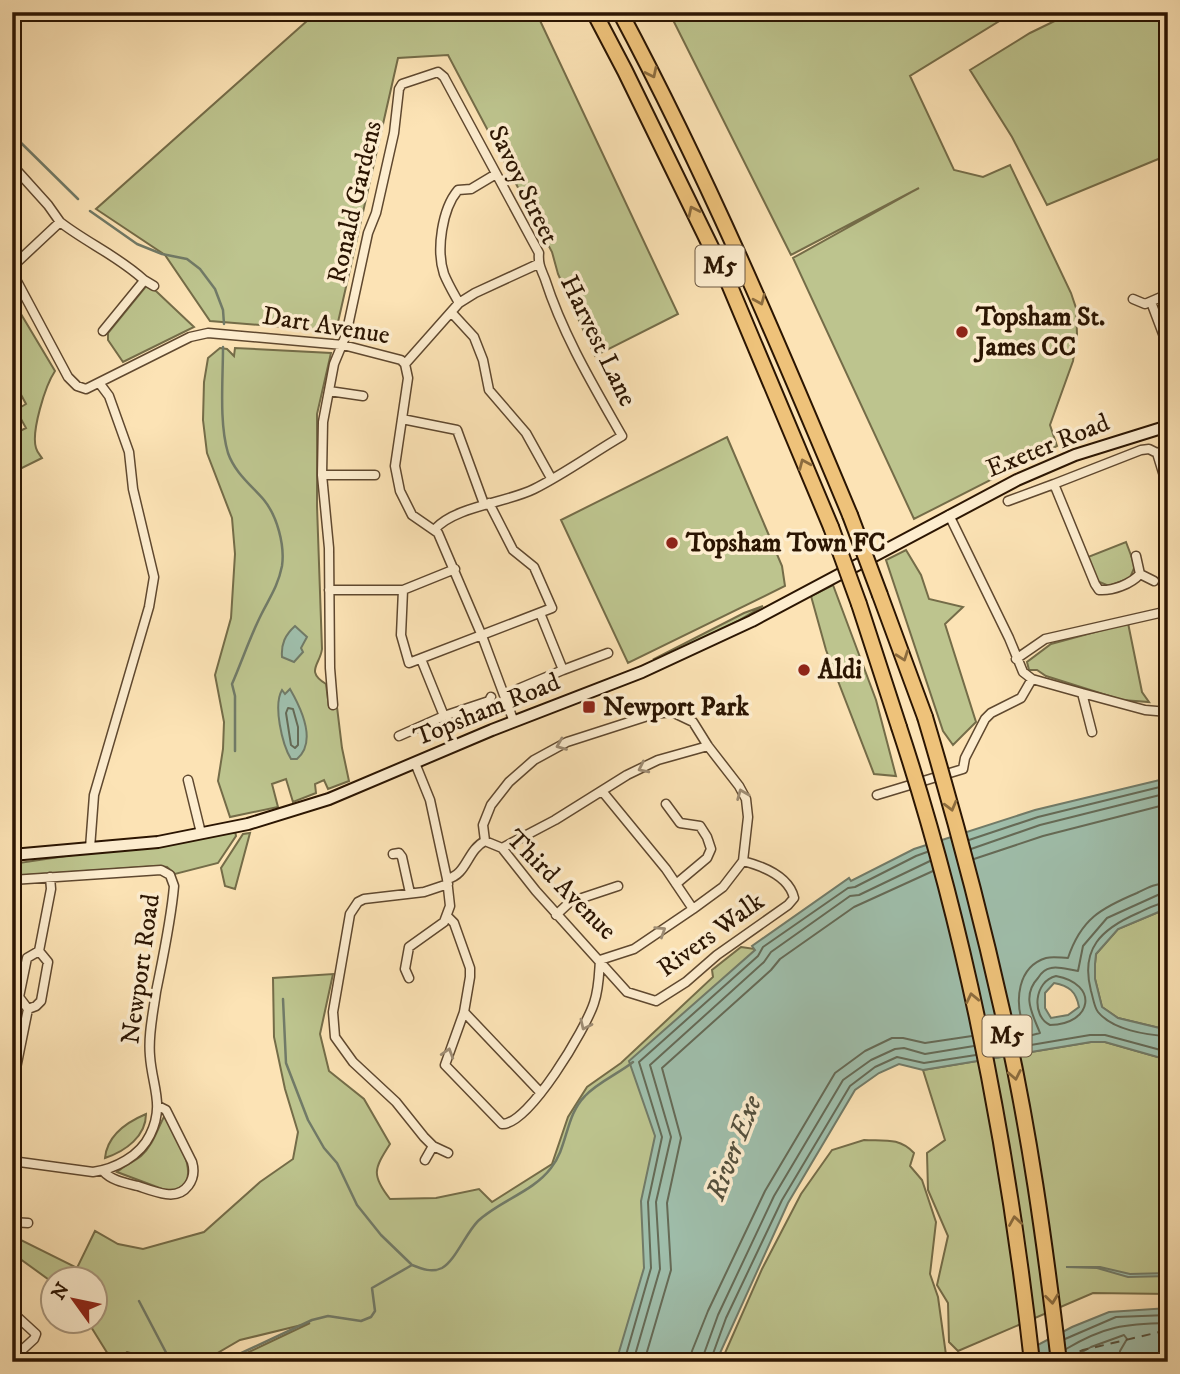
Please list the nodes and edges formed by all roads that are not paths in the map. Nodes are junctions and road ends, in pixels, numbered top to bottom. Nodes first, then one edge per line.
1 (594, 12) edge
2 (620, 12) edge
3 (417, 80) joint
4 (12, 165) edge
5 (496, 174) junction
6 (60, 222) junction
7 (538, 264) junction
8 (12, 270) edge
9 (144, 279) junction
10 (154, 286) dead end
11 (1168, 294) edge
12 (1132, 299) dead end
13 (1151, 302) junction
14 (459, 303) junction
15 (451, 312) junction
16 (103, 331) dead end
17 (343, 345) junction
18 (1168, 347) edge
19 (405, 364) junction
20 (100, 384) junction
21 (329, 391) junction
22 (363, 396) dead end
23 (402, 419) junction
24 (1168, 426) edge
25 (1168, 449) edge
26 (1157, 453) junction
27 (322, 475) junction
28 (375, 475) dead end
29 (551, 478) junction
30 (1054, 484) junction
31 (1168, 489) edge
32 (1008, 501) dead end
33 (487, 504) junction
34 (949, 514) junction
35 (435, 529) junction
36 (1136, 556) dead end
37 (455, 569) junction
38 (1140, 574) junction
39 (1154, 581) dead end
40 (329, 590) junction
41 (403, 590) junction
42 (1168, 611) edge
43 (540, 613) junction
44 (482, 636) junction
45 (608, 653) dead end
46 (421, 659) junction
47 (1016, 659) junction
48 (563, 670) junction
49 (1032, 679) junction
50 (518, 689) dead end
51 (1082, 693) junction
52 (491, 697) dead end
53 (333, 705) dead end
54 (1168, 712) edge
55 (444, 716) junction
56 (514, 722) junction
57 (1092, 732) dead end
58 (399, 736) dead end
59 (708, 746) junction
60 (415, 763) junction
61 (188, 780) dead end
62 (601, 791) junction
63 (877, 795) dead end
64 (666, 804) dead end
65 (201, 834) junction
66 (485, 841) junction
67 (90, 848) junction
68 (502, 848) junction
69 (393, 854) dead end
70 (12, 855) edge
71 (743, 861) junction
72 (50, 877) junction
73 (12, 880) edge
74 (447, 882) junction
75 (676, 884) junction
76 (618, 886) dead end
77 (410, 893) junction
78 (693, 909) junction
79 (556, 915) junction
80 (448, 917) junction
81 (39, 951) junction
82 (600, 960) junction
83 (409, 978) dead end
84 (27, 1009) junction
85 (464, 1012) junction
86 (12, 1088) edge
87 (540, 1092) junction
88 (158, 1106) junction
89 (433, 1146) junction
90 (449, 1153) dead end
91 (425, 1160) dead end
92 (12, 1161) edge
93 (103, 1171) junction
94 (12, 1222) edge
95 (28, 1223) dead end
96 (12, 1312) edge
97 (12, 1337) edge
98 (1032, 1362) edge
99 (1059, 1362) edge

98 -> 1 highway, M5, bridge
2 -> 99 highway, M5, bridge
3 - 5 street, Savoy Street
3 - 17 street, Ronald Gardens
4 - 6 street
5 - 7 street, Savoy Street
5 - 14 street
6 - 8 street
6 - 9 street
7 - 14 street, Savoy Street
7 - 29 street, Harvest Lane
8 - 20 street
9 - 10 street
9 - 16 street
11 - 13 street
12 - 13 street
13 - 18 street
14 - 15 street, Savoy Street
15 - 19 street, Savoy Street
15 - 29 street
17 - 19 street, Dart Avenue
17 - 20 street, Dart Avenue
17 - 21 street
19 - 23 street, Dart Avenue
20 - 67 street
21 - 22 street
21 - 27 street
23 - 33 street
23 - 35 street, Dart Avenue
24 - 34 street, Exeter Road
25 - 26 street
26 - 30 street
26 - 31 street
27 - 28 street
27 - 40 street
29 - 33 street
30 - 32 street
30 - 38 street
33 - 35 street
33 - 43 street
34 - 47 street
34 - 56 street, Topsham Road
35 - 37 street, Dart Avenue
36 - 38 street
37 - 41 street
37 - 44 street, Dart Avenue
38 - 39 street
40 - 41 street
40 - 53 street
41 - 46 street
42 - 47 street
43 - 44 street
43 - 48 street
44 - 46 street
44 - 56 street, Dart Avenue
45 - 48 street
46 - 55 street
47 - 49 street
48 - 50 street
49 - 51 street
49 - 63 street
51 - 54 street
51 - 57 street
52 - 55 street
55 - 58 street
56 - 60 street, Topsham Road
59 -> 62 street
59 -> 66 street
71 -> 59 street
60 - 65 street, Topsham Road
60 - 74 street
61 - 65 street
62 - 68 street
62 - 75 street
64 - 75 street
65 - 67 street, Topsham Road
66 - 68 street, Third Avenue
66 - 74 street
67 - 70 street, Topsham Road
68 - 79 street, Third Avenue
69 - 77 street
71 - 78 street, Third Avenue
71 - 82 street, Rivers Walk
72 - 73 street
72 - 81 street
72 - 88 street, Newport Road
74 - 77 street
74 - 80 street
75 - 78 street
76 - 79 street
77 - 89 street
82 -> 78 street, Third Avenue
79 - 82 street, Third Avenue
80 - 83 street
80 - 85 street
81 - 84 street
81 - 84 street
82 -> 87 street
84 - 86 street
85 - 87 street
87 -> 85 street
88 - 93 street, Newport Road
88 - 93 street, Newport Road
89 - 90 street
89 - 91 street
92 - 93 street, Newport Road
94 - 95 street
96 - 97 street

